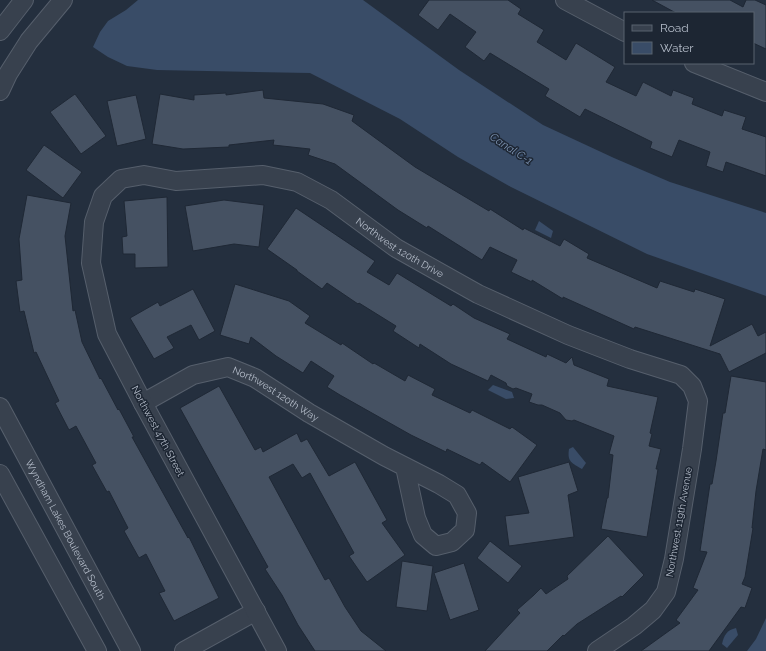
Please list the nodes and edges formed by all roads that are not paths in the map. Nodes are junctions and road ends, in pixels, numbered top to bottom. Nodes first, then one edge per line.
1 (24, 0) edge
2 (63, 0) edge
3 (565, 0) edge
4 (0, 31) edge
5 (624, 31) edge
6 (696, 64) edge
7 (0, 91) edge
8 (766, 92) edge
9 (103, 196) joint
10 (692, 386) joint
11 (143, 403) junction
12 (0, 407) edge
13 (405, 467) dead end
14 (0, 474) edge
15 (256, 611) junction
16 (270, 648) edge
17 (97, 651) edge
18 (131, 651) edge
19 (184, 651) edge
20 (597, 651) edge

1 - 4 street
2 - 7 street
3 - 5 street
6 - 8 street
9 - 10 street, Northwest 120th Drive
9 - 11 street, Northwest 47th Street
10 - 20 street, Northwest 119th Avenue
11 - 13 street, Northwest 120th Way
11 - 15 street, Northwest 47th Street
12 - 18 street, Wyndham Lakes Boulevard South
14 - 17 street
15 - 16 street, Northwest 47th Street
15 - 19 street

